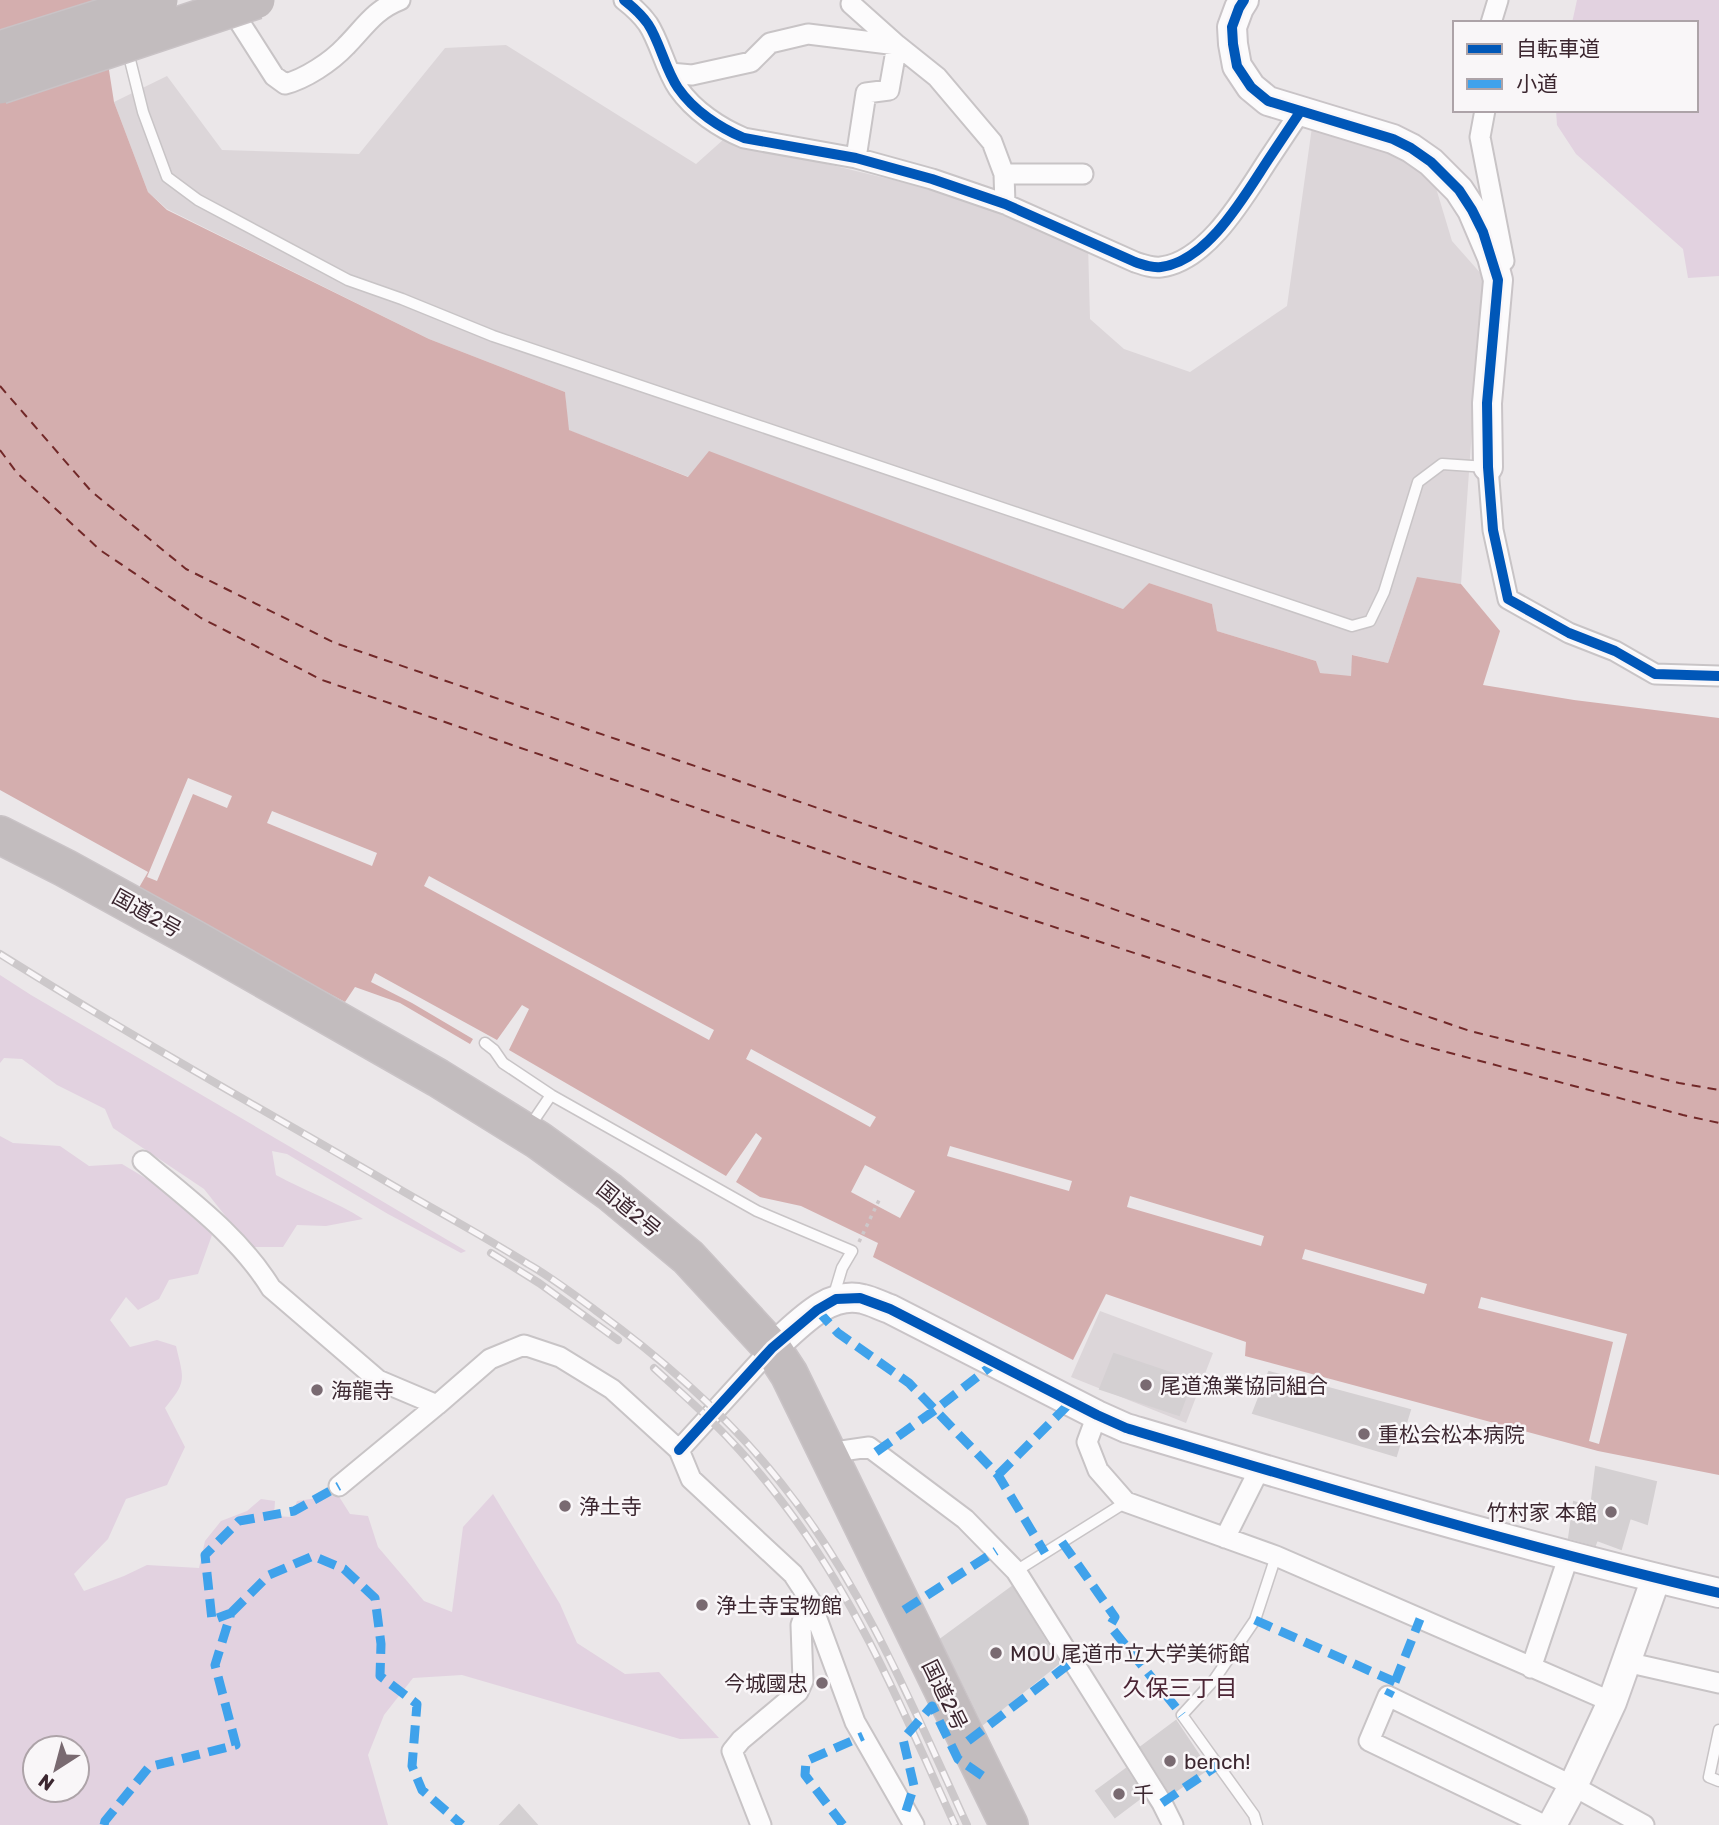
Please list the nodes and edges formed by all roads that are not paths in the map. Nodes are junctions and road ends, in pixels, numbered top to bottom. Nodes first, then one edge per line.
1 (116, 0) edge
2 (159, 0) edge
3 (225, 0) edge
4 (256, 0) edge
5 (400, 0) edge
6 (624, 0) edge
7 (1244, 0) edge
8 (1498, 0) edge
9 (851, 4) dead end
10 (1492, 21) edge
11 (122, 25) dead end
12 (125, 37) dead end
13 (897, 45) junction
14 (0, 50) edge
15 (670, 73) junction
16 (0, 85) edge
17 (1300, 112) junction
18 (1485, 112) edge
19 (856, 158) junction
20 (1003, 174) junction
21 (1083, 174) dead end
22 (1005, 204) junction
23 (1498, 280) junction
24 (1488, 467) junction
25 (1719, 676) edge
26 (0, 835) edge
27 (485, 1042) dead end
28 (551, 1095) junction
29 (526, 1132) junction
30 (143, 1161) dead end
31 (831, 1302) junction
32 (772, 1348) junction
33 (437, 1405) junction
34 (1097, 1415) junction
35 (679, 1451) junction
36 (828, 1453) junction
37 (1260, 1468) junction
38 (340, 1486) dead end
39 (1126, 1502) junction
40 (1225, 1538) junction
41 (1569, 1555) junction
42 (1276, 1556) junction
43 (1016, 1571) junction
44 (1656, 1578) junction
45 (1719, 1593) edge
46 (810, 1600) junction
47 (1626, 1662) junction
48 (1531, 1668) junction
49 (1719, 1683) edge
50 (1612, 1703) junction
51 (1719, 1730) edge
52 (1719, 1781) edge
53 (1573, 1786) junction
54 (761, 1825) edge
55 (914, 1825) edge
56 (1009, 1825) edge
57 (1172, 1825) edge
58 (1257, 1825) edge
59 (1544, 1825) edge
60 (1552, 1825) edge
61 (1644, 1825) edge

1 - 11 lane
2 - 14 highway, bridge
3 - 5 street
4 - 16 highway, bridge
6 - 15 street
7 - 17 street
8 - 10 street
9 - 13 street
12 - 24 lane
13 - 15 street
13 - 19 street
13 - 20 street
15 - 19 street
17 - 22 street
17 - 23 street
18 - 23 street
19 - 22 street
20 - 21 street
20 - 22 street
23 - 24 street
24 - 25 street
26 - 29 highway, 国道2号
27 - 28 lane
28 - 29 lane
28 - 31 lane
29 - 32 highway, 国道2号
30 - 33 street
31 - 32 street
31 - 34 street
32 - 35 street
32 - 36 highway, 国道2号
33 - 35 street
33 - 38 street
34 - 37 street
34 - 39 street
35 - 46 street
36 - 43 street
36 - 56 highway, 国道2号
37 - 40 street
37 - 41 street
39 - 40 street
39 - 43 lane
40 - 42 street
41 - 44 street
41 - 48 street
42 - 48 street
42 - 58 lane
43 - 57 street
44 - 45 street
44 - 47 street
46 - 54 street
46 - 55 street
47 - 49 street
47 - 50 street
48 - 50 street
50 - 53 street
51 - 52 lane
53 - 59 street
53 - 60 street
53 - 61 street

